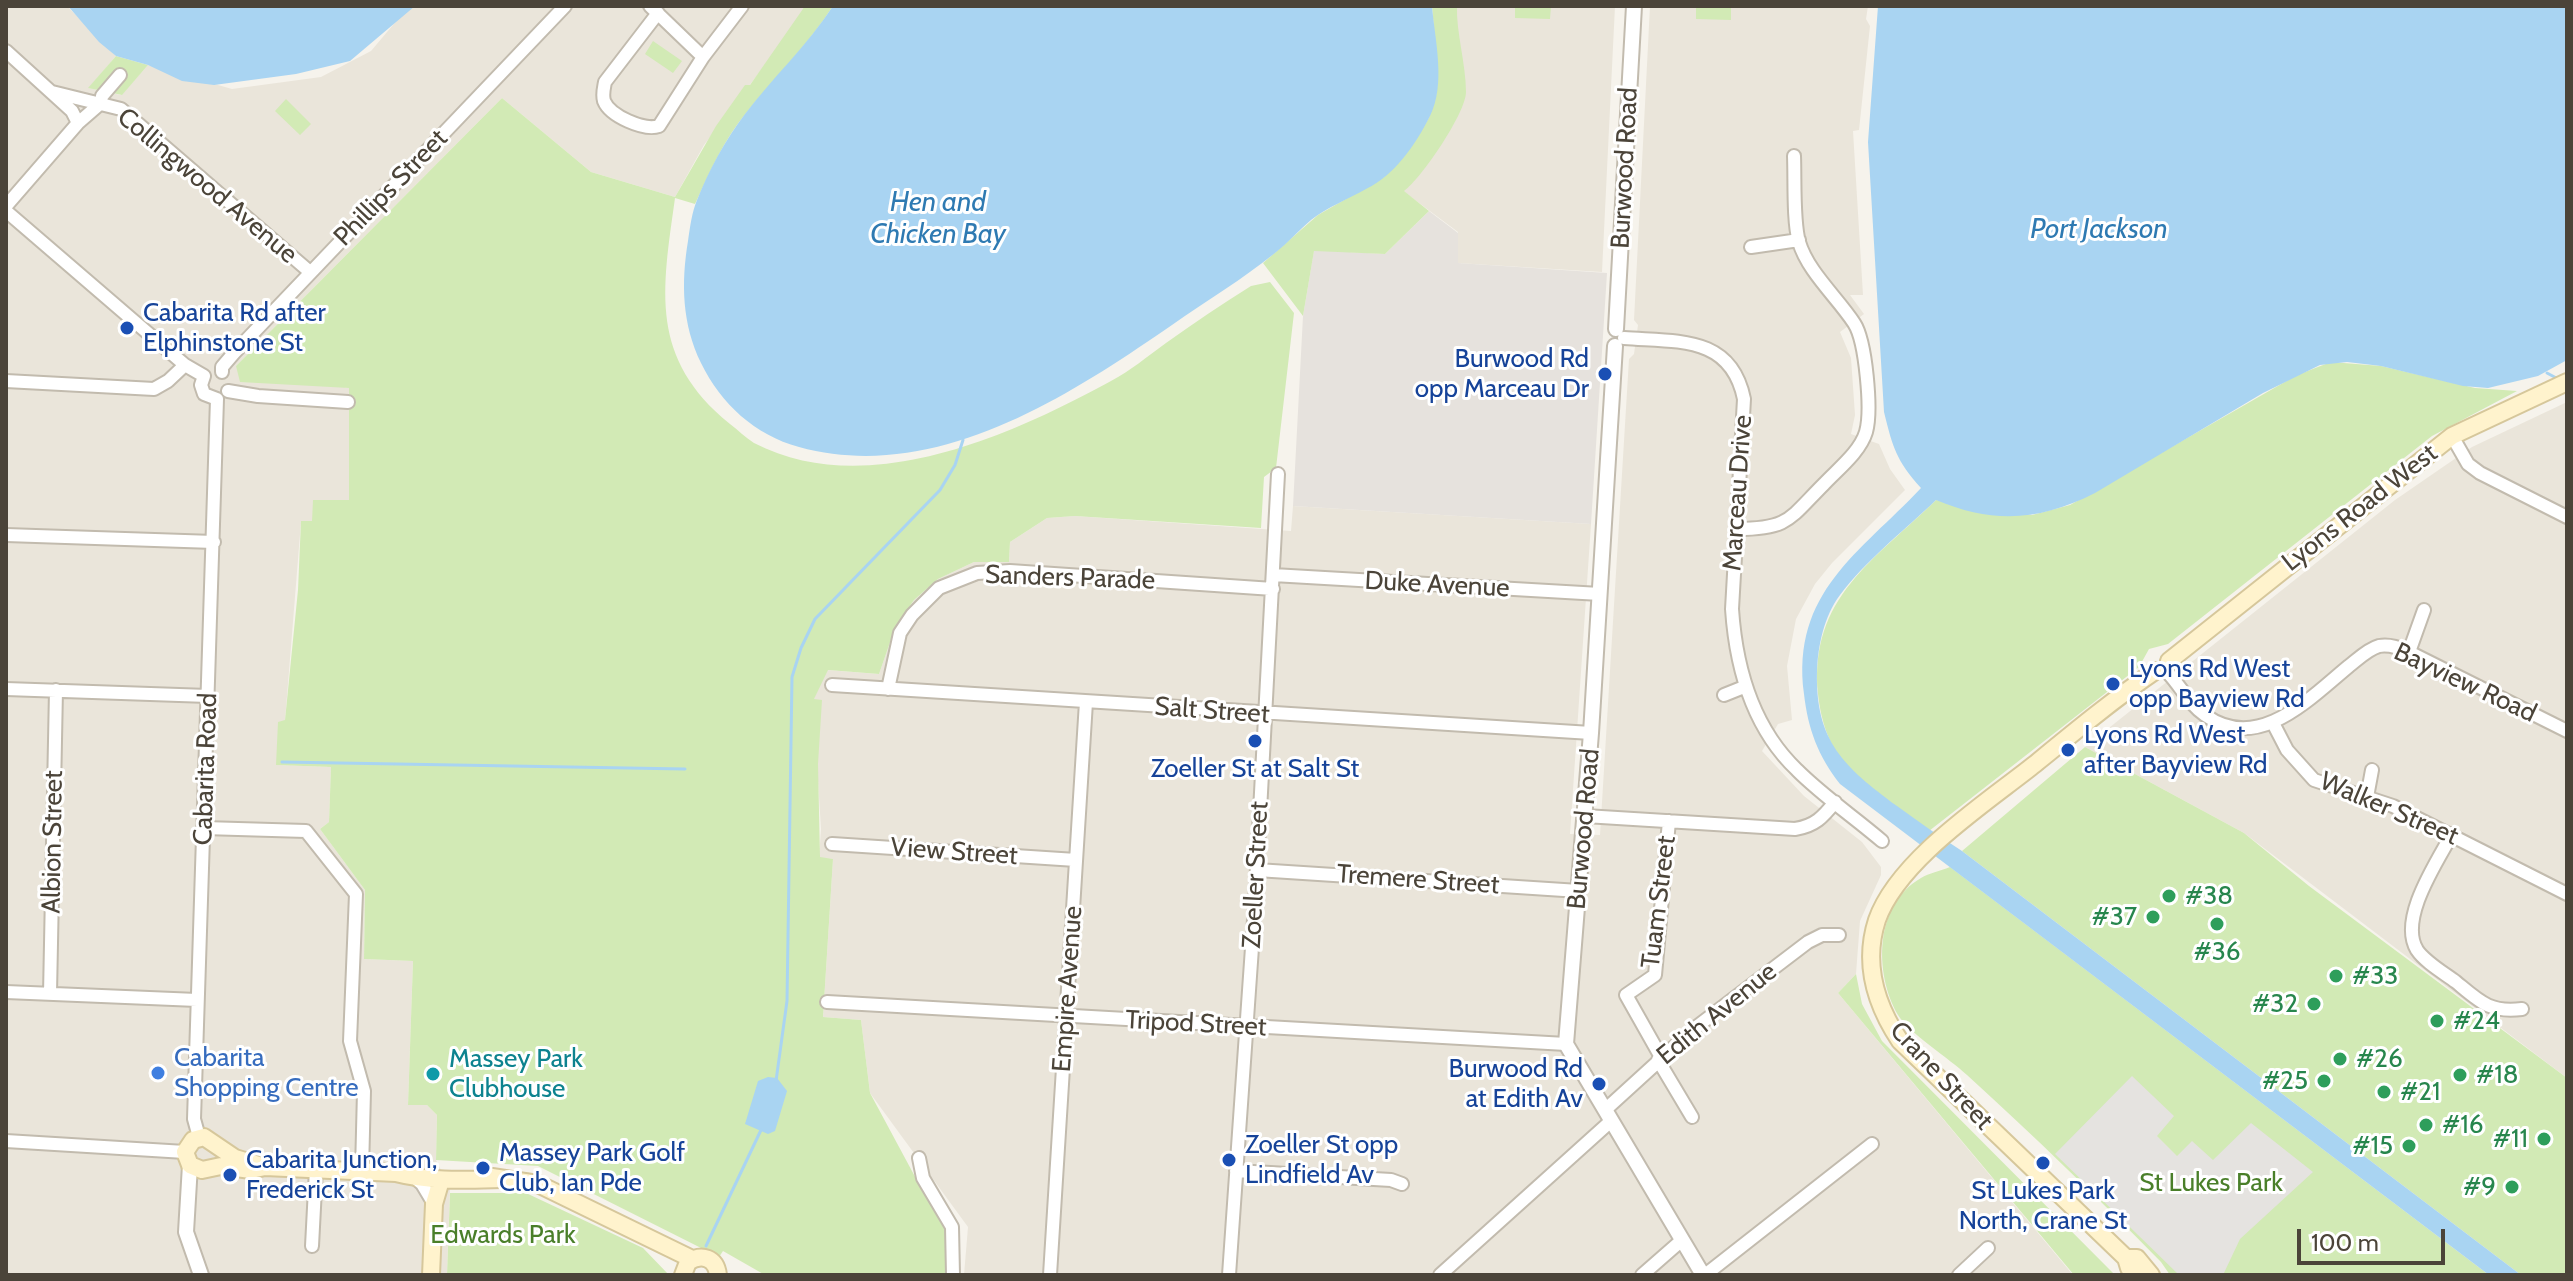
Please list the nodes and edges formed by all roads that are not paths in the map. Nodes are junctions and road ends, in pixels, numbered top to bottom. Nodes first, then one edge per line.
1 (565, 6) edge
2 (742, 6) edge
3 (1634, 6) edge
4 (654, 10) edge
5 (6, 51) edge
6 (703, 57) junction
7 (120, 75) dead end
8 (52, 92) junction
9 (101, 103) junction
10 (78, 123) junction
11 (1794, 156) dead end
12 (6, 209) edge
13 (1799, 240) junction
14 (1751, 247) dead end
15 (310, 272) junction
16 (1618, 338) junction
17 (185, 365) junction
18 (222, 372) junction
19 (204, 376) junction
20 (6, 381) edge
21 (2560, 385) edge
22 (222, 395) junction
23 (348, 402) dead end
24 (2452, 436) junction
25 (1278, 474) dead end
26 (2567, 517) edge
27 (1737, 529) junction
28 (6, 535) edge
29 (214, 542) junction
30 (1273, 575) junction
31 (1273, 589) junction
32 (1600, 594) junction
33 (2424, 610) dead end
34 (2409, 652) junction
35 (2164, 669) junction
36 (832, 685) dead end
37 (1744, 687) junction
38 (6, 689) edge
39 (888, 689) junction
40 (56, 690) junction
41 (1724, 695) dead end
42 (208, 696) junction
43 (1086, 702) junction
44 (1265, 714) junction
45 (2273, 723) junction
46 (2567, 731) edge
47 (1591, 733) junction
48 (2372, 770) dead end
49 (2367, 797) junction
50 (1835, 802) junction
51 (1585, 816) junction
52 (1669, 821) junction
53 (204, 828) junction
54 (2452, 834) junction
55 (1882, 841) dead end
56 (832, 844) dead end
57 (1922, 857) joint
58 (1076, 860) junction
59 (1257, 870) junction
60 (1579, 891) junction
61 (2567, 894) edge
62 (1839, 935) dead end
63 (6, 992) edge
64 (50, 994) junction
65 (197, 1000) junction
66 (827, 1002) dead end
67 (2522, 1009) dead end
68 (1066, 1017) junction
69 (1247, 1027) junction
70 (1566, 1044) junction
71 (1660, 1058) junction
72 (1608, 1116) junction
73 (1692, 1117) dead end
74 (6, 1141) edge
75 (207, 1141) junction
76 (1872, 1144) dead end
77 (188, 1158) junction
78 (919, 1158) dead end
79 (210, 1167) junction
80 (265, 1167) junction
81 (316, 1169) junction
82 (362, 1171) junction
83 (1236, 1171) junction
84 (420, 1174) junction
85 (502, 1179) junction
86 (441, 1180) junction
87 (1402, 1184) dead end
88 (434, 1204) junction
89 (1682, 1240) junction
90 (660, 1245) junction
91 (312, 1246) dead end
92 (1988, 1248) dead end
93 (2126, 1258) junction
94 (692, 1259) junction
95 (721, 1273) edge
96 (201, 1275) edge
97 (431, 1275) edge
98 (682, 1275) edge
99 (953, 1275) edge
100 (1050, 1275) edge
101 (1229, 1275) edge
102 (1440, 1275) edge
103 (1642, 1275) edge
104 (1704, 1275) edge
105 (1959, 1275) edge
106 (2135, 1275) edge
107 (2151, 1275) edge

1 - 15 street, Phillips Street
2 - 6 street
3 - 16 street, Burwood Road
4 - 6 street
4 - 6 street
5 - 8 street
7 - 9 street
8 - 9 street, Collingwood Avenue
8 - 10 street
9 - 10 street
9 - 15 street, Collingwood Avenue
10 - 12 street
11 - 13 street
12 - 17 street
13 - 14 street
13 - 27 street
15 - 18 street, Phillips Street
16 - 27 street, Marceau Drive
16 - 32 street, Burwood Road
17 - 19 street
17 - 20 street
18 - 19 street
18 - 22 street
19 - 22 street
21 - 24 main road, Lyons Road West
22 - 23 street
22 - 29 street, Cabarita Road
24 - 26 street
24 - 35 main road, Lyons Road West
25 - 30 street, Zoeller Street
27 - 37 street, Marceau Drive
28 - 29 street
29 - 42 street, Cabarita Road
30 - 31 street, Zoeller Street
30 - 32 street, Duke Avenue
31 - 39 street, Sanders Parade
31 - 44 street, Zoeller Street
32 - 47 street, Burwood Road
33 - 34 street
34 - 45 street, Bayview Road
34 - 46 street, Bayview Road
35 - 45 street, Bayview Road
35 - 57 main road, Lyons Road West
36 - 39 street, Salt Street
37 - 41 street
37 - 50 street, Marceau Drive
38 - 40 street
39 - 43 street, Salt Street
40 - 42 street
40 - 64 street, Albion Street
42 - 53 street, Cabarita Road
43 - 44 street, Salt Street
43 - 58 street, Empire Avenue
44 - 47 street, Salt Street
44 - 59 street, Zoeller Street
45 - 49 street, Walker Street
47 - 51 street, Burwood Road
48 - 49 street
49 - 54 street, Walker Street
50 - 52 street
50 - 55 street, Marceau Drive
51 - 52 street
51 - 60 street, Burwood Road
52 - 71 street, Tuam Street
53 - 65 street, Cabarita Road
53 - 82 street
54 - 61 street, Walker Street
54 - 67 street
56 - 58 street, View Street
57 - 93 main road, Crane Street
58 - 68 street, Empire Avenue
59 - 60 street, Tremere Street
59 - 69 street, Zoeller Street
60 - 70 street, Burwood Road
62 - 71 street, Edith Avenue
63 - 64 street
64 - 65 street
65 - 75 street, Cabarita Road
66 - 68 street, Tripod Street
68 - 69 street, Tripod Street
68 - 100 street, Empire Avenue
69 - 70 street, Tripod Street
69 - 83 street, Zoeller Street
70 - 72 street
71 - 72 street, Edith Avenue
71 - 73 street, Tuam Street
72 - 89 street
72 - 102 street, Edith Avenue
74 - 77 street
75 - 77 main road
75 - 79 main road
75 - 80 main road
76 - 104 street
77 - 79 main road
77 - 96 street
78 - 99 street
79 - 80 main road
80 - 81 main road
81 - 82 main road
81 - 91 street
82 - 84 main road
83 - 87 street
83 - 101 street, Zoeller Street
84 - 85 main road
84 - 86 main road
84 - 88 street
85 - 86 main road
85 - 90 main road
86 - 88 main road
88 - 97 main road
89 - 103 street
89 - 104 street
90 - 94 main road
90 - 98 main road
92 - 105 street
93 - 106 main road, Crane Street
93 - 107 main road, Crane Street
94 - 95 main road
94 - 98 main road

